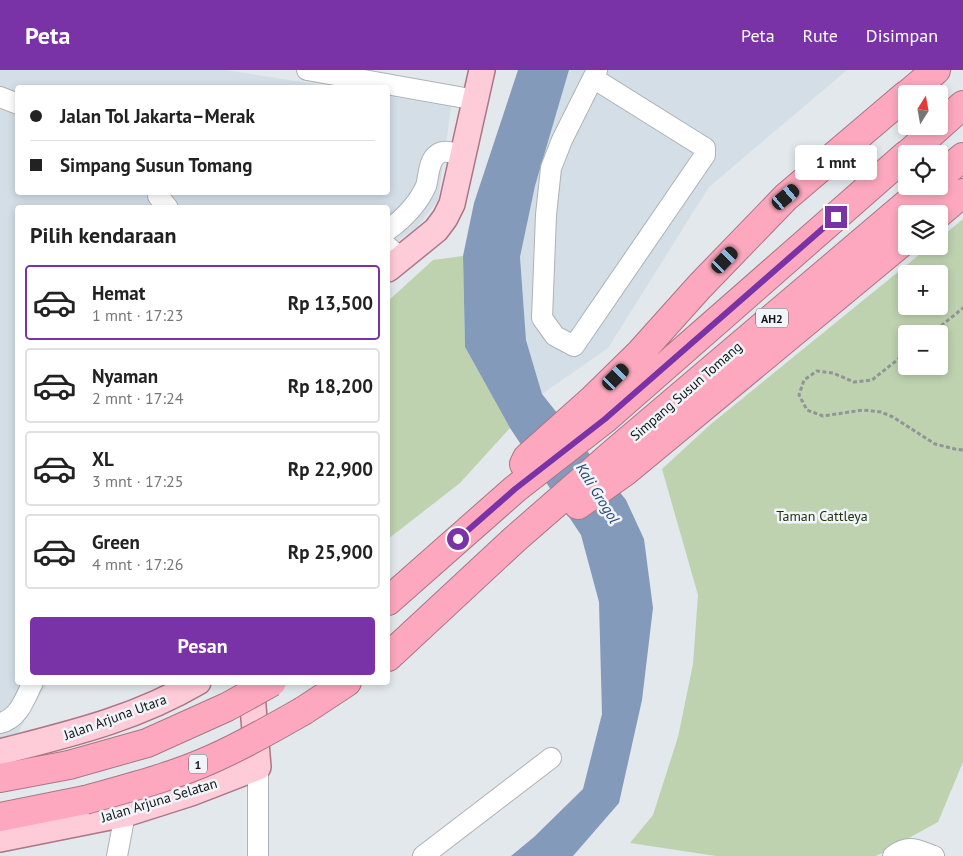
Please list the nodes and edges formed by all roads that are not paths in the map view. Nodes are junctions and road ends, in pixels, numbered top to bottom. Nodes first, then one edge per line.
1 (308, 70) edge
2 (482, 70) edge
3 (936, 70) edge
4 (595, 74) edge
5 (919, 85) edge
6 (0, 97) edge
7 (476, 100) junction
8 (15, 103) edge
9 (898, 103) edge
10 (963, 105) edge
11 (917, 145) edge
12 (464, 156) junction
13 (963, 157) edge
14 (898, 161) edge
15 (948, 170) edge
16 (963, 193) edge
17 (158, 195) edge
18 (918, 195) edge
19 (166, 205) edge
20 (948, 206) edge
21 (390, 228) edge
22 (898, 247) edge
23 (390, 261) edge
24 (599, 410) junction
25 (621, 461) junction
26 (390, 599) edge
27 (390, 655) edge
28 (32, 685) edge
29 (193, 685) edge
30 (251, 685) edge
31 (267, 685) edge
32 (342, 685) edge
33 (0, 722) edge
34 (0, 752) edge
35 (551, 758) dead end
36 (258, 767) junction
37 (0, 778) edge
38 (125, 814) junction
39 (0, 817) edge
40 (0, 839) edge
41 (117, 856) edge
42 (258, 856) edge
43 (424, 856) edge
44 (893, 856) edge
45 (934, 856) edge

1 - 7 street
2 - 7 main road
3 - 5 highway
4 - 4 street
6 - 8 street
7 - 12 main road
9 - 24 highway
10 - 11 highway, AH2
12 - 21 street
12 - 23 main road
13 - 15 highway
14 - 24 highway, AH2
16 - 20 highway
17 - 19 street
18 - 25 highway, Simpang Susun Tomang / AH2
22 - 25 highway
24 - 26 highway
25 - 27 highway
28 - 33 street
29 - 34 main road, Jalan Arjuna Utara
30 - 36 main road
31 - 37 highway, bridge
32 - 39 highway, 1, bridge
35 - 43 street
36 - 38 main road, Jalan Arjuna Selatan
36 - 42 street
38 - 40 main road, Jalan Arjuna Selatan
38 - 41 street
44 - 45 street

